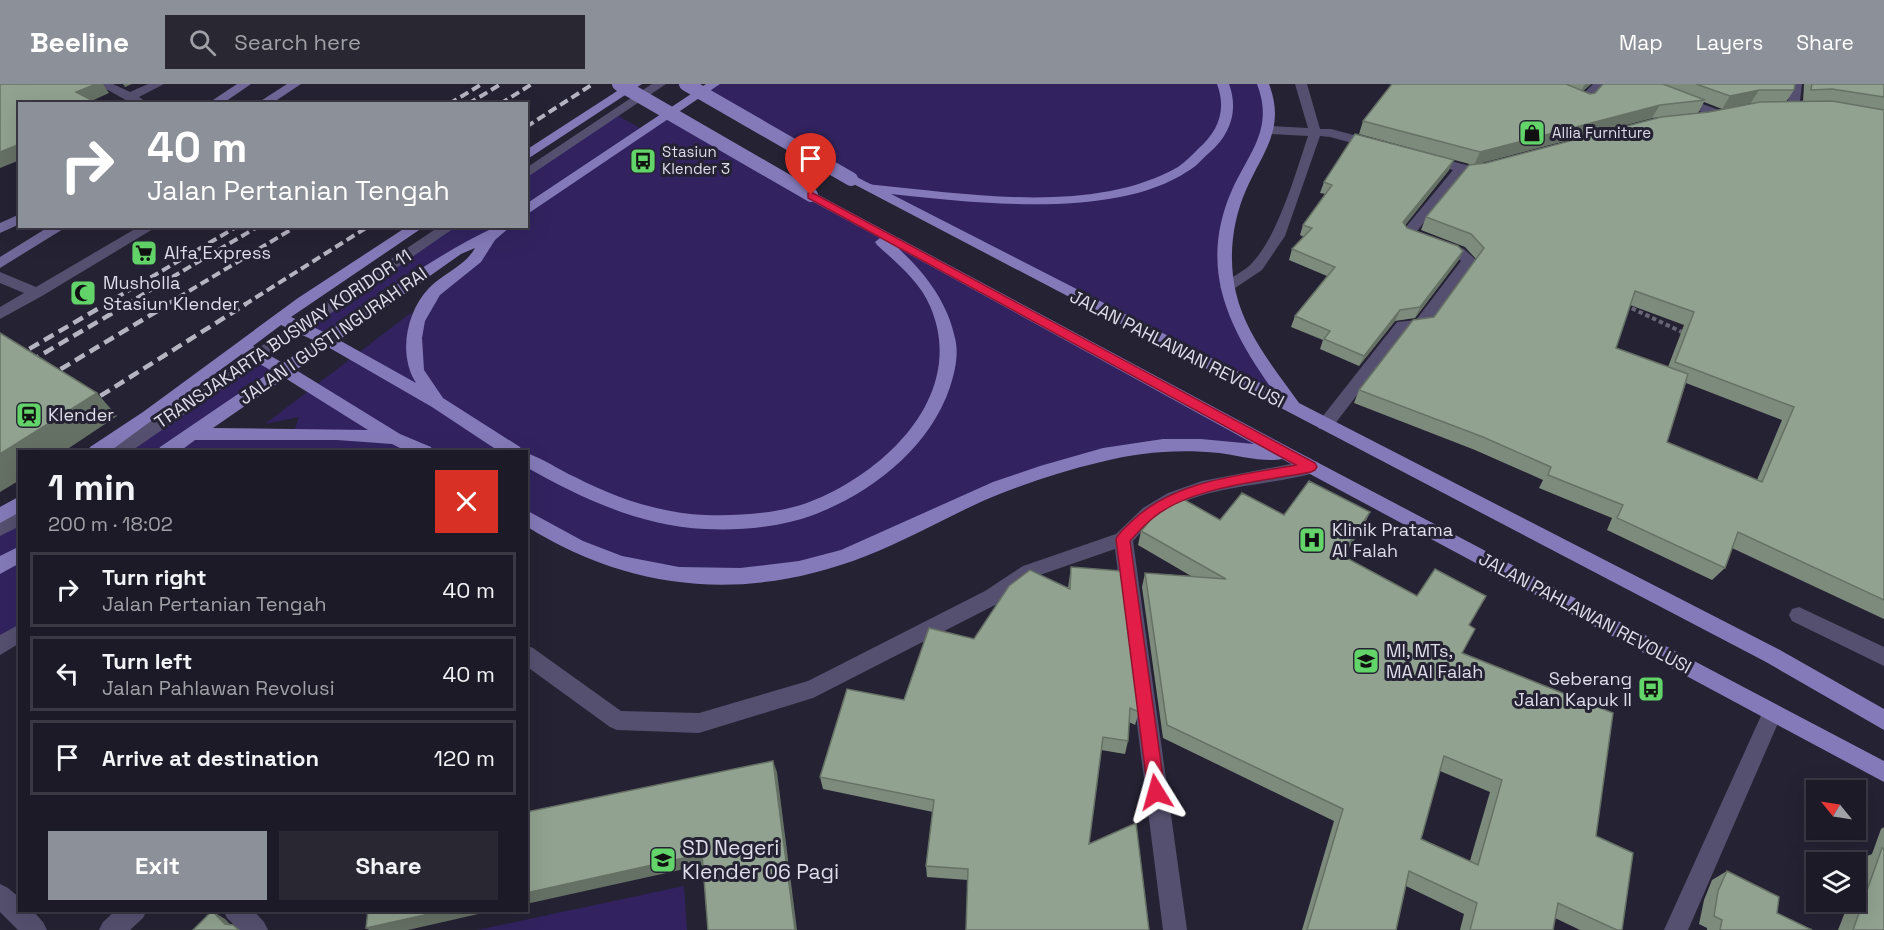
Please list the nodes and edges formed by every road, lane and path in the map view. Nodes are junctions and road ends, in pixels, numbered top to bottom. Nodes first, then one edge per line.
1 (103, 84) edge
2 (158, 84) edge
3 (245, 84) edge
4 (295, 84) edge
5 (619, 84) edge
6 (636, 84) edge
7 (660, 84) edge
8 (686, 84) edge
9 (714, 84) edge
10 (1223, 84) edge
11 (1263, 84) edge
12 (1301, 84) edge
13 (1537, 84) edge
14 (1600, 84) edge
15 (1635, 84) edge
16 (1796, 84) edge
17 (702, 93) junction
18 (130, 97) junction
19 (139, 102) edge
20 (216, 102) edge
21 (265, 102) edge
22 (1793, 109) edge
23 (671, 114) junction
24 (1694, 119) edge
25 (1268, 130) junction
26 (1315, 132) junction
27 (1386, 147) edge
28 (528, 155) edge
29 (1419, 156) edge
30 (1497, 165) edge
31 (1474, 171) junction
32 (528, 173) edge
33 (867, 188) junction
34 (528, 210) edge
35 (18, 219) edge
36 (856, 221) junction
37 (58, 228) edge
38 (148, 228) edge
39 (415, 228) edge
40 (447, 228) edge
41 (501, 228) edge
42 (0, 229) edge
43 (489, 237) junction
44 (0, 263) edge
45 (0, 276) edge
46 (1227, 287) junction
47 (37, 292) junction
48 (1620, 303) edge
49 (0, 314) edge
50 (280, 318) junction
51 (301, 328) junction
52 (1689, 335) edge
53 (327, 340) junction
54 (240, 346) junction
55 (258, 357) junction
56 (284, 370) junction
57 (438, 404) junction
58 (1296, 410) junction
59 (1324, 425) junction
60 (192, 434) junction
61 (394, 438) junction
62 (99, 450) edge
63 (120, 450) edge
64 (169, 450) edge
65 (421, 450) edge
66 (511, 450) edge
67 (1288, 455) junction
68 (528, 460) edge
69 (1311, 467) junction
70 (18, 504) edge
71 (0, 516) edge
72 (18, 517) edge
73 (528, 518) edge
74 (0, 529) edge
75 (1123, 539) junction
76 (18, 554) edge
77 (0, 566) edge
78 (1799, 615) dead end
79 (18, 633) edge
80 (0, 646) edge
81 (528, 655) edge
82 (1884, 657) edge
83 (1772, 714) junction
84 (1884, 720) edge
85 (1884, 772) edge
86 (0, 896) edge
87 (133, 912) edge
88 (237, 912) edge
89 (36, 930) edge
90 (111, 930) edge
91 (256, 930) edge
92 (1175, 930) edge
93 (1676, 930) edge

1 - 18 street
2 - 18 street
3 - 20 main road
4 - 21 main road
5 - 23 main road, JALAN PAHLAWAN REVOLUSI, bridge
6 - 28 main road
7 - 32 street
8 - 17 main road, JALAN PAHLAWAN REVOLUSI, bridge
9 - 17 main road
10 - 33 main road
11 - 25 main road
12 - 26 street
13 - 14 street
15 - 24 street
16 - 22 street
17 - 23 main road
17 - 33 main road, JALAN PAHLAWAN REVOLUSI, bridge
18 - 19 street
23 - 34 main road
23 - 36 main road, JALAN PAHLAWAN REVOLUSI, bridge
25 - 26 street
25 - 46 main road
26 - 27 street
26 - 46 street
29 - 31 street
30 - 31 street
31 - 59 street
33 - 58 main road, JALAN PAHLAWAN REVOLUSI
35 - 42 main road
36 - 67 main road, JALAN PAHLAWAN REVOLUSI
36 - 68 main road
37 - 44 main road
38 - 47 street
39 - 50 main road
40 - 51 street, TRANSJAKARTA BUSWAY KORIDOR 11
41 - 43 main road, JALAN I GUSTI NGURAH RAI
43 - 53 main road, JALAN I GUSTI NGURAH RAI
43 - 57 main road
45 - 47 street
46 - 58 main road
47 - 49 street
48 - 52 path
50 - 51 main road
50 - 54 main road
51 - 53 main road
51 - 55 street, TRANSJAKARTA BUSWAY KORIDOR 11
53 - 56 main road, JALAN I GUSTI NGURAH RAI
53 - 57 main road
54 - 55 main road
54 - 62 main road
55 - 56 main road
55 - 63 street, TRANSJAKARTA BUSWAY KORIDOR 11
56 - 60 main road, JALAN I GUSTI NGURAH RAI
56 - 61 main road
57 - 66 main road
58 - 59 main road, JALAN PAHLAWAN REVOLUSI
59 - 84 main road, JALAN PAHLAWAN REVOLUSI
60 - 61 main road
60 - 64 main road, JALAN I GUSTI NGURAH RAI
61 - 65 main road
67 - 69 main road, JALAN PAHLAWAN REVOLUSI
67 - 73 main road
69 - 75 street
69 - 83 main road, JALAN PAHLAWAN REVOLUSI
70 - 71 main road
72 - 74 street
75 - 81 street
75 - 92 street
76 - 77 main road
78 - 82 street
79 - 80 street
83 - 85 main road, JALAN PAHLAWAN REVOLUSI
83 - 93 street
86 - 89 street
87 - 90 street
88 - 91 street

